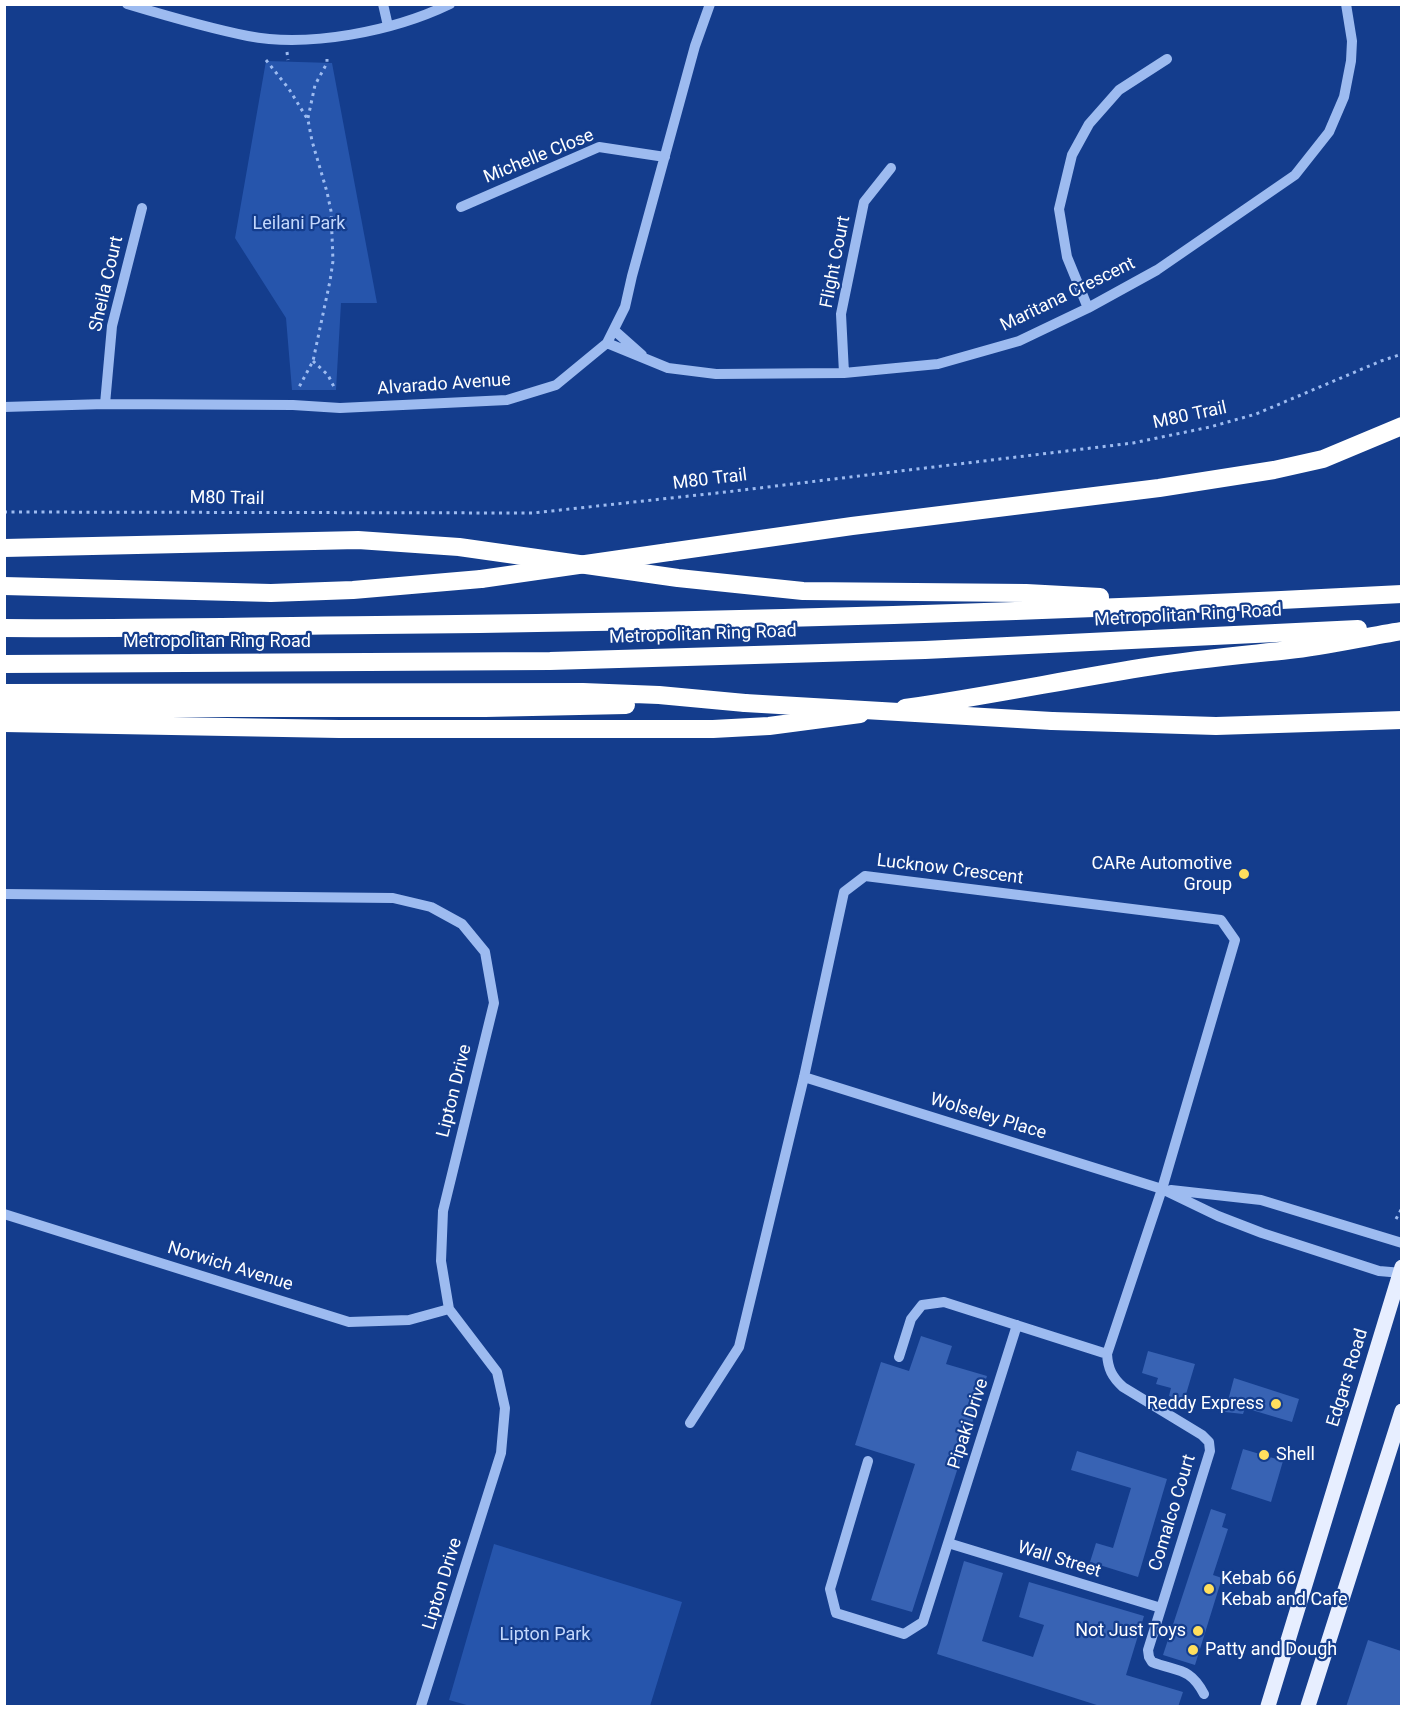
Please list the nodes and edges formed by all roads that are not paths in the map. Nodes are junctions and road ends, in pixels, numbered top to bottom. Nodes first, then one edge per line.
1 (127, 4) edge
2 (383, 4) edge
3 (450, 4) edge
4 (703, 4) edge
5 (710, 4) edge
6 (1346, 4) edge
7 (702, 23) junction
8 (388, 26) junction
9 (1167, 59) dead end
10 (665, 157) junction
11 (891, 168) dead end
12 (461, 207) dead end
13 (142, 208) dead end
14 (1088, 308) junction
15 (615, 330) junction
16 (607, 343) junction
17 (644, 357) junction
18 (844, 373) junction
19 (105, 404) junction
20 (4, 407) edge
21 (1401, 426) edge
22 (4, 548) edge
23 (4, 586) edge
24 (1401, 594) edge
25 (1237, 603) junction
26 (1401, 626) edge
27 (4, 628) edge
28 (1401, 631) edge
29 (4, 664) edge
30 (4, 693) edge
31 (745, 704) junction
32 (4, 708) edge
33 (1401, 720) edge
34 (4, 723) edge
35 (4, 894) edge
36 (804, 1077) junction
37 (1162, 1189) junction
38 (4, 1214) edge
39 (1401, 1243) edge
40 (1401, 1271) edge
41 (449, 1309) junction
42 (1017, 1325) junction
43 (1107, 1354) junction
44 (899, 1357) dead end
45 (1401, 1411) edge
46 (690, 1424) dead end
47 (868, 1461) dead end
48 (948, 1543) junction
49 (1161, 1608) junction
50 (1204, 1694) dead end
51 (422, 1707) edge
52 (1268, 1707) edge
53 (1308, 1707) edge

1 - 8 street
2 - 8 street
3 - 8 street
4 - 7 street, Alvarado Avenue
5 - 7 street, Alvarado Avenue
6 - 14 street, Maritana Crescent
7 - 10 street, Alvarado Avenue
9 - 14 street
10 - 12 street, Michelle Close
10 - 15 street, Alvarado Avenue
11 - 18 street, Flight Court
13 - 19 street, Sheila Court
14 - 18 street, Maritana Crescent
15 - 16 street, Alvarado Avenue
15 - 17 street, Maritana Crescent
16 - 17 street, Maritana Crescent
16 - 19 street, Alvarado Avenue
17 - 18 street, Maritana Crescent
19 - 20 street, Alvarado Avenue
21 - 23 highway, bridge
22 - 25 highway
24 - 25 highway, Metropolitan Ring Road
25 - 27 highway, Metropolitan Ring Road
26 - 29 highway, Metropolitan Ring Road
28 - 34 highway
30 - 31 highway
31 - 32 highway
31 - 33 highway, bridge
35 - 41 street, Lipton Drive
36 - 37 street, Wolseley Place
36 - 37 street, Lucknow Crescent
36 - 46 street, Lucknow Crescent
37 - 39 street, Wolseley Place
37 - 40 street, Wolseley Place
37 - 43 street
38 - 41 street, Norwich Avenue
40 - 52 main road, Edgars Road
41 - 51 street, Lipton Drive
42 - 43 street
42 - 44 street
42 - 48 street, Pipaki Drive
43 - 49 street, Comalco Court
45 - 53 main road
47 - 48 street, Pipaki Drive
48 - 49 street, Wall Street
49 - 50 street, Comalco Court

